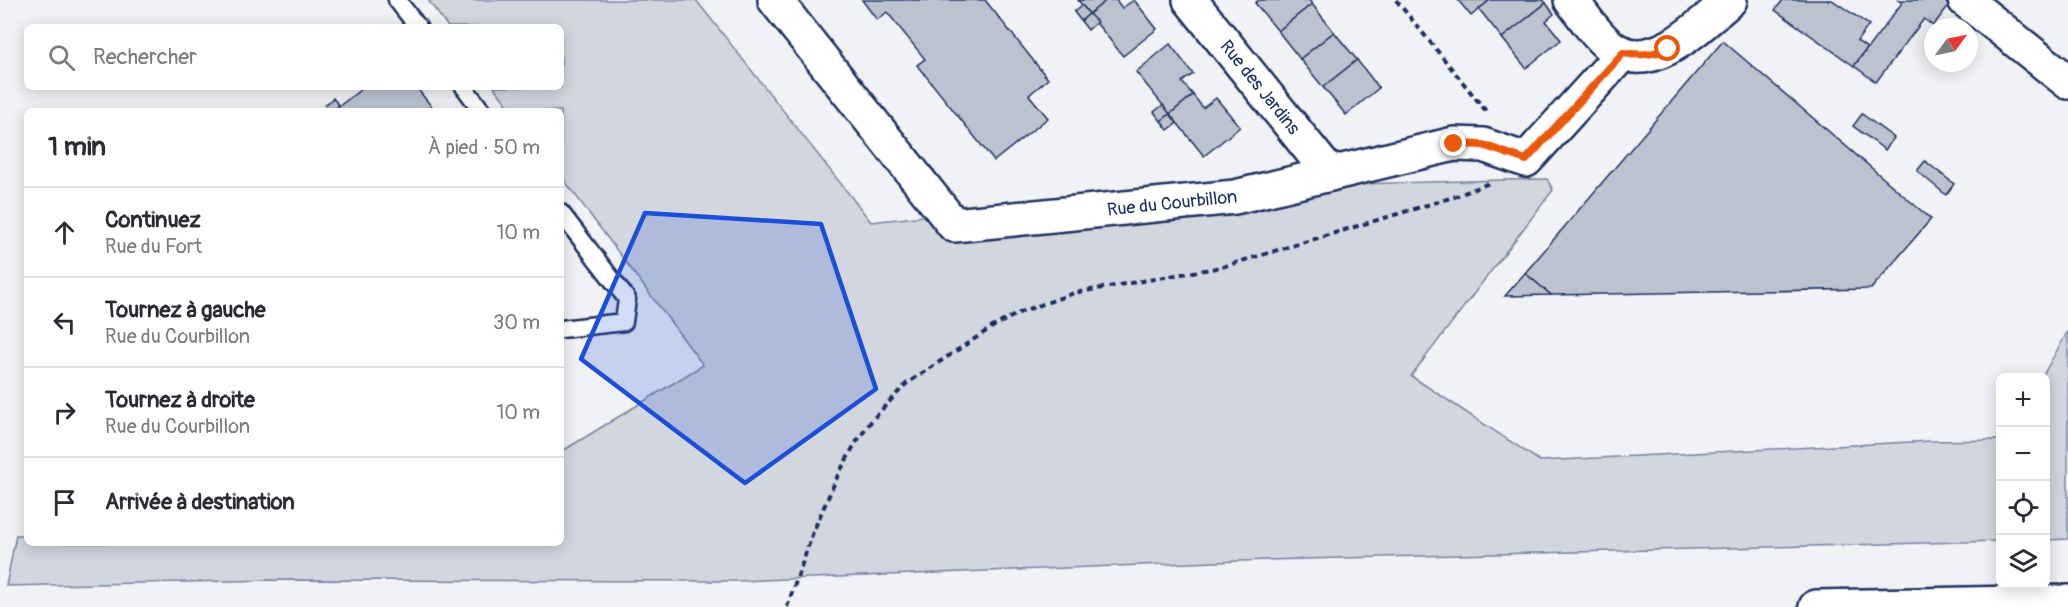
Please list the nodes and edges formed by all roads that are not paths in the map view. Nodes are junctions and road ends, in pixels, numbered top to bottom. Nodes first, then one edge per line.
1 (397, 0) edge
2 (775, 0) edge
3 (1190, 0) edge
4 (1571, 0) edge
5 (1730, 0) edge
6 (1965, 0) edge
7 (416, 24) edge
8 (1623, 53) junction
9 (2068, 82) edge
10 (466, 90) edge
11 (480, 108) edge
12 (1330, 174) junction
13 (564, 217) edge
14 (564, 329) edge
15 (2068, 602) edge
16 (1816, 607) edge

1 - 7 lane
2 - 12 main road, Rue du Courbillon
3 - 12 main road, Rue des Jardins
4 - 8 main road
5 - 8 main road
6 - 9 main road
8 - 12 main road, Rue du Courbillon
10 - 11 lane
13 - 14 lane
15 - 16 main road

